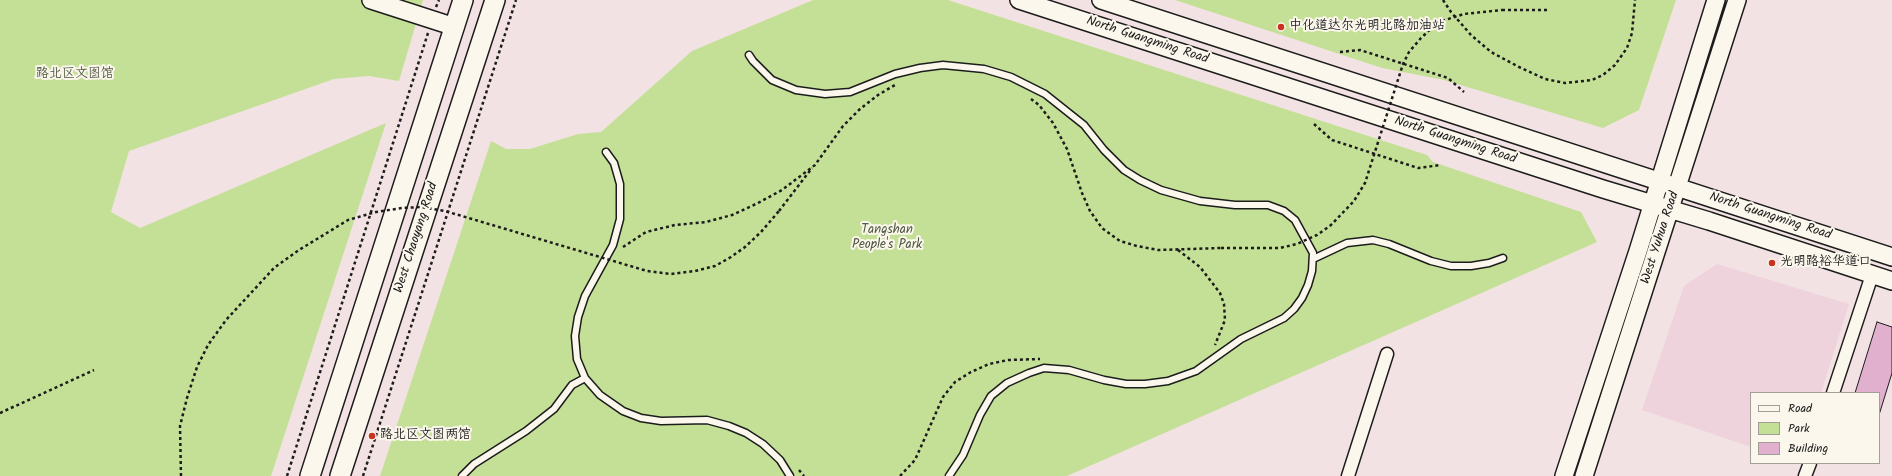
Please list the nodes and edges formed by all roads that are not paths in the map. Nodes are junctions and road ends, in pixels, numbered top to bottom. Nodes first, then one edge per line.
1 (371, 0) edge
2 (463, 0) edge
3 (495, 0) edge
4 (1019, 0) edge
5 (1101, 0) edge
6 (1716, 0) edge
7 (1737, 0) edge
8 (455, 27) junction
9 (749, 55) dead end
10 (606, 152) dead end
11 (1659, 182) junction
12 (1677, 188) junction
13 (1652, 204) junction
14 (1670, 209) junction
15 (1892, 257) edge
16 (1503, 258) dead end
17 (1313, 259) junction
18 (1872, 275) junction
19 (1892, 281) edge
20 (1387, 354) dead end
21 (585, 378) junction
22 (1833, 392) edge
23 (1810, 464) edge
24 (310, 476) edge
25 (340, 476) edge
26 (462, 476) edge
27 (790, 476) edge
28 (949, 476) edge
29 (1348, 476) edge
30 (1564, 476) edge
31 (1584, 476) edge
32 (1805, 476) edge

1 - 8 main road
2 - 8 main road
3 - 25 main road, West Chaoyang Road
4 - 13 main road, North Guangming Road
5 - 11 main road, North Guangming Road
6 - 11 main road, West Yuhua Road
7 - 12 main road, West Yuhua Road
8 - 24 main road
9 - 17 lane
10 - 21 lane
11 - 12 main road, North Guangming Road
11 - 13 main road, West Yuhua Road
12 - 14 main road, West Yuhua Road
12 - 15 main road, North Guangming Road
13 - 14 main road, North Guangming Road
13 - 30 main road, West Yuhua Road
14 - 18 main road, North Guangming Road
14 - 31 main road, West Yuhua Road
16 - 17 lane
17 - 28 lane
18 - 19 main road, North Guangming Road
18 - 22 street
20 - 29 street
21 - 26 lane
21 - 27 lane
23 - 32 street

